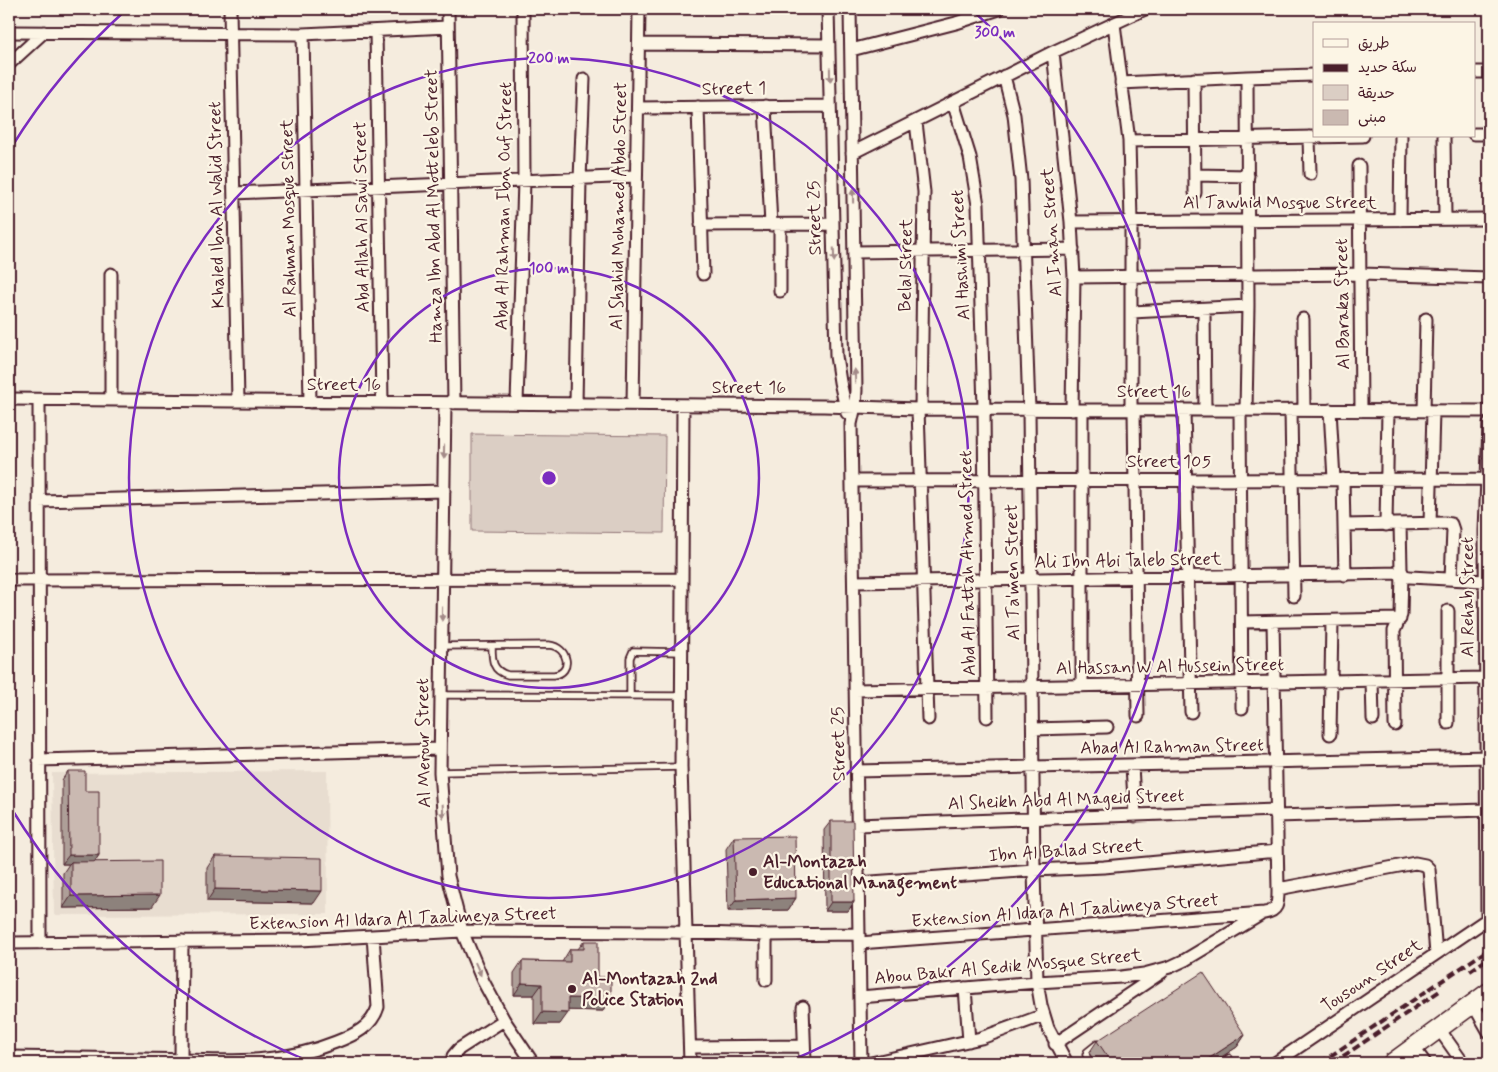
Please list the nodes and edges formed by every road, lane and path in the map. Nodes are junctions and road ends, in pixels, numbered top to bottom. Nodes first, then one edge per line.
1 (230, 9) edge
2 (448, 9) edge
3 (523, 9) edge
4 (639, 9) edge
5 (828, 9) edge
6 (850, 9) edge
7 (999, 9) edge
8 (1144, 9) edge
9 (1114, 24) junction
10 (448, 27) junction
11 (376, 31) junction
12 (9, 32) edge
13 (44, 32) junction
14 (231, 33) junction
15 (303, 34) junction
16 (639, 44) junction
17 (829, 45) junction
18 (851, 50) junction
19 (1053, 52) junction
20 (9, 64) edge
21 (1476, 72) edge
22 (1489, 72) edge
23 (1313, 75) edge
24 (1004, 76) junction
25 (1247, 77) junction
26 (584, 79) dead end
27 (1194, 79) junction
28 (1121, 83) junction
29 (952, 102) junction
30 (765, 106) junction
31 (830, 106) junction
32 (698, 107) junction
33 (638, 108) junction
34 (916, 122) junction
35 (1476, 134) edge
36 (1489, 134) edge
37 (1309, 137) junction
38 (1313, 137) edge
39 (1402, 138) edge
40 (1444, 138) edge
41 (1248, 139) junction
42 (1194, 140) junction
43 (1129, 141) junction
44 (852, 153) junction
45 (1359, 166) dead end
46 (1310, 174) dead end
47 (1194, 175) junction
48 (636, 176) junction
49 (1248, 176) junction
50 (580, 179) junction
51 (524, 181) junction
52 (451, 184) junction
53 (378, 187) junction
54 (306, 190) junction
55 (234, 193) junction
56 (1194, 193) dead end
57 (1445, 219) junction
58 (1489, 219) edge
59 (1247, 220) junction
60 (1359, 220) junction
61 (1400, 220) junction
62 (1131, 221) junction
63 (1071, 222) junction
64 (833, 224) junction
65 (701, 225) junction
66 (776, 225) junction
67 (1073, 249) junction
68 (1023, 250) junction
69 (924, 251) junction
70 (980, 251) junction
71 (854, 252) junction
72 (111, 274) dead end
73 (703, 274) dead end
74 (1248, 274) junction
75 (1361, 274) junction
76 (1074, 277) junction
77 (1132, 277) junction
78 (1489, 278) edge
79 (780, 290) dead end
80 (1248, 306) junction
81 (1204, 309) junction
82 (1132, 312) junction
83 (1303, 318) dead end
84 (1426, 319) dead end
85 (9, 400) edge
86 (39, 400) junction
87 (111, 400) junction
88 (238, 401) junction
89 (310, 402) junction
90 (382, 402) junction
91 (449, 403) junction
92 (517, 403) junction
93 (576, 404) junction
94 (633, 404) junction
95 (683, 405) junction
96 (850, 406) junction
97 (920, 409) junction
98 (984, 410) junction
99 (1028, 410) junction
100 (1077, 410) junction
101 (1133, 410) junction
102 (1184, 410) junction
103 (1205, 410) junction
104 (1243, 410) junction
105 (1291, 410) junction
106 (1304, 410) junction
107 (1330, 410) junction
108 (1362, 410) junction
109 (1388, 410) junction
110 (1429, 411) junction
111 (1489, 411) edge
112 (1489, 424) edge
113 (1487, 475) edge
114 (1431, 478) junction
115 (1241, 479) junction
116 (1292, 479) junction
117 (1338, 479) junction
118 (1387, 479) junction
119 (985, 480) junction
120 (1029, 480) junction
121 (1082, 480) junction
122 (1135, 480) junction
123 (1185, 480) junction
124 (852, 481) junction
125 (921, 481) junction
126 (444, 491) junction
127 (39, 501) junction
128 (1386, 524) junction
129 (1400, 524) junction
130 (1430, 524) junction
131 (1344, 525) junction
132 (1487, 531) edge
133 (1402, 573) junction
134 (1345, 575) junction
135 (1242, 576) junction
136 (1294, 576) junction
137 (1187, 577) junction
138 (1136, 578) junction
139 (682, 579) junction
140 (1082, 579) junction
141 (1451, 579) junction
142 (9, 580) edge
143 (39, 580) junction
144 (986, 580) junction
145 (1031, 580) junction
146 (442, 581) junction
147 (924, 581) junction
148 (854, 582) junction
149 (1486, 587) edge
150 (1294, 596) dead end
151 (1448, 611) dead end
152 (1400, 619) junction
153 (1332, 621) junction
154 (1242, 622) junction
155 (1273, 622) junction
156 (441, 646) junction
157 (492, 646) junction
158 (1487, 649) edge
159 (682, 652) junction
160 (1486, 678) junction
161 (1448, 679) junction
162 (1372, 680) junction
163 (1395, 680) junction
164 (1331, 681) junction
165 (1273, 682) junction
166 (1242, 683) junction
167 (1190, 684) junction
168 (1138, 685) junction
169 (1082, 686) junction
170 (1032, 687) junction
171 (987, 688) junction
172 (927, 689) junction
173 (855, 690) junction
174 (440, 694) junction
175 (630, 696) junction
176 (682, 696) junction
177 (1488, 703) edge
178 (1242, 708) dead end
179 (1191, 712) dead end
180 (1138, 716) dead end
181 (988, 717) dead end
182 (928, 719) dead end
183 (1372, 719) dead end
184 (1448, 723) dead end
185 (1395, 725) dead end
186 (1108, 727) dead end
187 (1033, 728) junction
188 (1330, 734) dead end
189 (440, 749) junction
190 (1488, 757) edge
191 (39, 760) junction
192 (1275, 762) junction
193 (1132, 766) junction
194 (682, 767) junction
195 (1034, 767) junction
196 (856, 771) junction
197 (440, 772) junction
198 (1276, 813) junction
199 (1487, 813) edge
200 (1135, 816) junction
201 (1034, 819) junction
202 (857, 825) junction
203 (1277, 850) junction
204 (1034, 870) junction
205 (858, 883) junction
206 (1278, 889) junction
207 (1269, 912) junction
208 (1488, 919) edge
209 (462, 931) junction
210 (1036, 931) junction
211 (687, 932) junction
212 (766, 935) junction
213 (373, 936) junction
214 (859, 939) junction
215 (182, 941) junction
216 (9, 943) edge
217 (40, 943) junction
218 (1436, 954) junction
219 (1170, 967) junction
220 (766, 980) dead end
221 (1037, 982) junction
222 (965, 988) junction
223 (1489, 992) edge
224 (860, 997) junction
225 (1473, 1004) junction
226 (803, 1007) dead end
227 (1044, 1015) junction
228 (504, 1020) junction
229 (1439, 1029) junction
230 (1489, 1032) edge
231 (1106, 1039) edge
232 (969, 1041) junction
233 (1055, 1044) junction
234 (804, 1046) junction
235 (690, 1047) junction
236 (1414, 1048) junction
237 (9, 1057) edge
238 (1229, 1058) edge
239 (181, 1059) junction
240 (453, 1063) edge
241 (533, 1063) edge
242 (690, 1063) edge
243 (805, 1063) edge
244 (861, 1063) edge
245 (871, 1063) edge
246 (1067, 1063) edge
247 (1090, 1063) edge
248 (1222, 1063) edge
249 (1241, 1063) edge
250 (1249, 1063) edge
251 (1275, 1063) edge
252 (1392, 1063) edge
253 (1425, 1063) edge
254 (1463, 1063) edge

1 - 14 street, Khaled Ibn Al Walid Street
2 - 10 street, Hamza Ibn Abd Al Motteleb Street
3 - 51 street, Abd Al Rahman Ibn Ouf Street
4 - 16 street, Al Shahid Mohamed Abdo Street
5 - 17 street, Street 25
6 - 18 street, Street 25
7 - 18 street
8 - 9 street
9 - 19 street
9 - 28 street
10 - 11 street
10 - 52 street, Hamza Ibn Abd Al Motteleb Street
11 - 15 street
11 - 53 street, Abd Allah Al Sawi Street
12 - 13 street
13 - 14 street
13 - 20 street
14 - 15 street
14 - 55 street, Khaled Ibn Al Walid Street
15 - 54 street, Al Rahman Mosque Street
16 - 17 street
16 - 33 street, Al Shahid Mohamed Abdo Street
17 -> 31 street, Street 25
18 - 44 street, Street 25
19 - 24 street
19 - 63 street, Al Iman Street
21 - 22 street
23 - 25 street
24 - 29 street
24 - 68 street, Al Ta'men Street
25 - 27 street
25 - 41 street
26 - 50 street
27 - 28 street
27 - 42 street
28 - 43 street
29 - 34 street
29 - 70 street, Al Hashimi Street
30 - 31 street, Street 1
30 - 32 street, Street 1
30 - 66 street
31 - 64 street, Street 25
32 - 33 street, Street 1
32 - 65 street
33 - 48 street, Al Shahid Mohamed Abdo Street
34 - 44 street
34 - 69 street, Belal Street
35 - 36 street
37 - 38 street
37 - 41 street
37 - 46 street
39 - 61 street
40 - 57 street
41 - 42 street
41 - 49 street
42 - 43 street
42 - 47 street
43 - 62 street
71 -> 44 street, Street 25
45 - 60 street, Al Baraka Street
47 - 49 street
47 - 56 street
48 - 50 street
48 - 94 street, Al Shahid Mohamed Abdo Street
49 - 59 street
50 - 51 street
50 - 93 street
51 - 52 street
51 - 92 street, Abd Al Rahman Ibn Ouf Street
52 - 53 street
52 - 91 street, Hamza Ibn Abd Al Motteleb Street
53 - 54 street
53 - 90 street, Abd Allah Al Sawi Street
54 - 55 street
54 - 89 street, Al Rahman Mosque Street
55 - 88 street, Khaled Ibn Al Walid Street
57 - 58 street, Al Tawhid Mosque Street
57 - 61 street, Al Tawhid Mosque Street
59 - 60 street, Al Tawhid Mosque Street
59 - 62 street, Al Tawhid Mosque Street
59 - 74 street
60 - 61 street, Al Tawhid Mosque Street
60 - 75 street, Al Baraka Street
62 - 63 street, Al Tawhid Mosque Street
62 - 77 street
63 - 67 street, Al Iman Street
64 - 66 street
64 -> 96 street, Street 25
65 - 66 street
65 - 73 street
66 - 79 street
67 - 68 street
67 - 76 street, Al Iman Street
68 - 70 street
68 - 99 street, Al Ta'men Street
69 - 70 street
69 - 71 street
69 - 97 street, Belal Street
70 - 98 street, Al Hashimi Street
96 -> 71 street, Street 25
72 - 87 street
74 - 75 street
74 - 77 street
74 - 80 street
75 - 78 street
75 - 108 street, Al Baraka Street
76 - 77 street
76 - 100 street, Al Iman Street
77 - 82 street
80 - 81 street
80 - 104 street
81 - 82 street
81 - 103 street
82 - 101 street
83 - 106 street
84 - 110 street
85 - 86 street, Street 16
86 - 87 street, Street 16
86 - 127 street
87 - 88 street, Street 16
88 - 89 street, Street 16
89 - 90 street, Street 16
90 - 91 street, Street 16
91 - 92 street, Street 16
91 -> 126 street, Al Merour Street
92 - 93 street, Street 16
93 - 94 street, Street 16
94 - 95 street, Street 16
95 - 96 street, Street 16
95 - 139 street
96 - 97 street, Street 16
96 - 124 street, Street 25
97 - 98 street, Street 16
97 - 125 street, Belal Street
98 - 99 street, Street 16
98 - 119 street, Abd Al Fattah Ahmed Street
99 - 100 street, Street 16
99 - 120 street, Al Ta'men Street
100 - 101 street, Street 16
100 - 121 street, Al Iman Street
101 - 102 street, Street 16
101 - 122 street
102 - 103 street, Street 16
102 - 123 street
103 - 104 street, Street 16
104 - 105 street, Street 16
104 - 115 street
105 - 106 street, Street 16
105 - 116 street
106 - 107 street, Street 16
107 - 108 street, Street 16
107 - 117 street
108 - 109 street, Street 16
109 - 110 street, Street 16
109 - 118 street
110 - 111 street, Street 16
110 - 114 street
112 - 113 street, Al Rehab Street
113 - 114 street, Street 105
113 - 132 street, Al Rehab Street
114 - 118 street, Street 105
114 - 130 street
115 - 116 street, Street 105
115 - 123 street, Street 105
115 - 135 street
116 - 117 street, Street 105
116 - 136 street
117 - 118 street, Street 105
117 - 131 street
118 - 128 street
119 - 120 street, Street 105
119 - 125 street, Street 105
119 - 144 street, Abd Al Fattah Ahmed Street
120 - 121 street, Street 105
120 - 145 street, Al Ta'men Street
121 - 122 street, Street 105
121 - 140 street, Al Iman Street
122 - 123 street, Street 105
122 - 138 street
123 - 137 street
124 - 125 street, Street 105
124 - 148 street, Street 25
125 - 147 street, Belal Street
126 - 127 street
126 - 146 street, Al Merour Street
127 - 143 street
128 - 129 street
128 - 131 street
129 - 130 street
129 - 133 street
130 - 141 street
131 - 134 street
132 - 149 street, Al Rehab Street
133 - 134 street, Ali Ibn Abi Taleb Street
133 - 141 street, Ali Ibn Abi Taleb Street
133 - 152 street
134 - 136 street, Ali Ibn Abi Taleb Street
135 - 136 street, Ali Ibn Abi Taleb Street
135 - 137 street, Ali Ibn Abi Taleb Street
135 - 154 street
136 - 150 street
137 - 138 street, Ali Ibn Abi Taleb Street
137 - 167 street
138 - 140 street, Ali Ibn Abi Taleb Street
138 - 168 street
139 - 146 street
139 - 159 street
140 - 145 street, Ali Ibn Abi Taleb Street
140 - 169 street, Al Iman Street
141 - 149 street, Ali Ibn Abi Taleb Street
142 - 143 street
143 - 146 street
143 - 191 street
144 - 145 street, Ali Ibn Abi Taleb Street
144 - 147 street, Ali Ibn Abi Taleb Street
144 - 171 street, Abd Al Fattah Ahmed Street
145 - 170 street, Al Ta'men Street
146 -> 156 street, Al Merour Street
147 - 148 street, Ali Ibn Abi Taleb Street
147 - 172 street, Belal Street
148 - 173 street, Street 25
149 - 158 street, Al Rehab Street
151 - 161 street
152 - 153 street
152 - 163 street
153 - 155 street
153 - 164 street
154 - 155 street
154 - 166 street
155 - 165 street
156 - 157 lane
156 - 174 street, Al Merour Street
157 - 157 lane
158 - 160 street, Al Rehab Street
159 - 175 lane
159 - 176 street
160 - 161 street, Al Hassan W Al Hussein Street
160 - 177 street, Al Rehab Street
161 - 163 street, Al Hassan W Al Hussein Street
161 - 184 street
162 - 163 street, Al Hassan W Al Hussein Street
162 - 164 street, Al Hassan W Al Hussein Street
162 - 183 street
163 - 185 street
164 - 165 street, Al Hassan W Al Hussein Street
164 - 188 street
165 - 166 street, Al Hassan W Al Hussein Street
165 - 192 street
166 - 167 street, Al Hassan W Al Hussein Street
166 - 178 street
167 - 168 street, Al Hassan W Al Hussein Street
167 - 179 street
168 - 169 street, Al Hassan W Al Hussein Street
168 - 180 street
169 - 170 street, Al Hassan W Al Hussein Street
170 - 171 street, Al Hassan W Al Hussein Street
170 - 187 street, Al Ta'men Street
171 - 172 street, Al Hassan W Al Hussein Street
171 - 181 street, Abd Al Fattah Ahmed Street
172 - 173 street, Al Hassan W Al Hussein Street
172 - 182 street, Belal Street
173 - 196 street, Street 25
174 - 175 lane
174 - 189 street, Al Merour Street
175 - 176 lane
176 - 194 street
177 - 190 street, Al Rehab Street
186 - 187 street
187 - 195 street, Al Ta'men Street
189 - 191 street
189 - 197 street, Al Merour Street
190 - 192 street, Abad Al Rahman Street
190 - 199 street, Al Rehab Street
191 - 217 street
192 - 193 street, Abad Al Rahman Street
192 - 198 street
193 - 195 street, Abad Al Rahman Street
193 - 200 street
194 - 197 lane
194 - 211 street
195 - 196 street, Abad Al Rahman Street
195 - 201 street, Al Ta'men Street
196 - 202 street, Street 25
197 -> 209 street, Al Merour Street
198 - 199 street, Al Sheikh Abd Al Mageid Street
198 - 200 street, Al Sheikh Abd Al Mageid Street
198 - 203 street
199 - 208 street, Al Rehab Street
200 - 201 street, Al Sheikh Abd Al Mageid Street
201 - 202 street, Al Sheikh Abd Al Mageid Street
201 - 204 street, Al Ta'men Street
202 - 205 street, Street 25
203 - 204 street, Ibn Al Balad Street
203 - 206 street
204 - 205 street, Ibn Al Balad Street
204 - 210 street, Al Ta'men Street
205 - 214 street, Street 25
206 - 207 street
206 - 218 street
207 - 210 street, Extension Al Idara Al Taalimeya Street
207 - 219 street, Abou Bakr Al Sedik Mosque Street
208 - 218 street, Tousoun Street
209 - 211 street, Extension Al Idara Al Taalimeya Street
209 - 213 street, Extension Al Idara Al Taalimeya Street
209 -> 228 street, Al Merour Street
210 - 214 street, Extension Al Idara Al Taalimeya Street
210 - 221 street, Al Ta'men Street
211 - 212 street, Extension Al Idara Al Taalimeya Street
211 - 235 street
212 - 214 street, Extension Al Idara Al Taalimeya Street
212 - 220 street
213 - 215 street, Extension Al Idara Al Taalimeya Street
213 - 239 street
214 - 224 street, Street 25
215 - 217 street, Extension Al Idara Al Taalimeya Street
215 - 239 street
216 - 217 street, Extension Al Idara Al Taalimeya Street
218 - 251 street, Tousoun Street
219 - 221 street, Abou Bakr Al Sedik Mosque Street
219 - 233 street
221 - 222 street, Abou Bakr Al Sedik Mosque Street
221 - 227 street, Al Ta'men Street
222 - 224 street, Abou Bakr Al Sedik Mosque Street
222 - 232 street
223 - 225 main road
224 - 244 street, Street 25
225 - 229 main road
225 - 230 street
226 - 234 street
227 - 232 street
227 - 233 street, Al Ta'men Street
228 - 240 street
228 - 241 street, Al Merour Street
229 - 236 main road
229 - 254 street
231 - 247 lane
232 - 245 street
233 - 246 street, Al Ta'men Street
234 - 235 street
234 - 243 street
235 - 242 street
236 - 252 main road
236 - 253 street
237 - 239 street
238 - 248 lane
249 - 250 path

